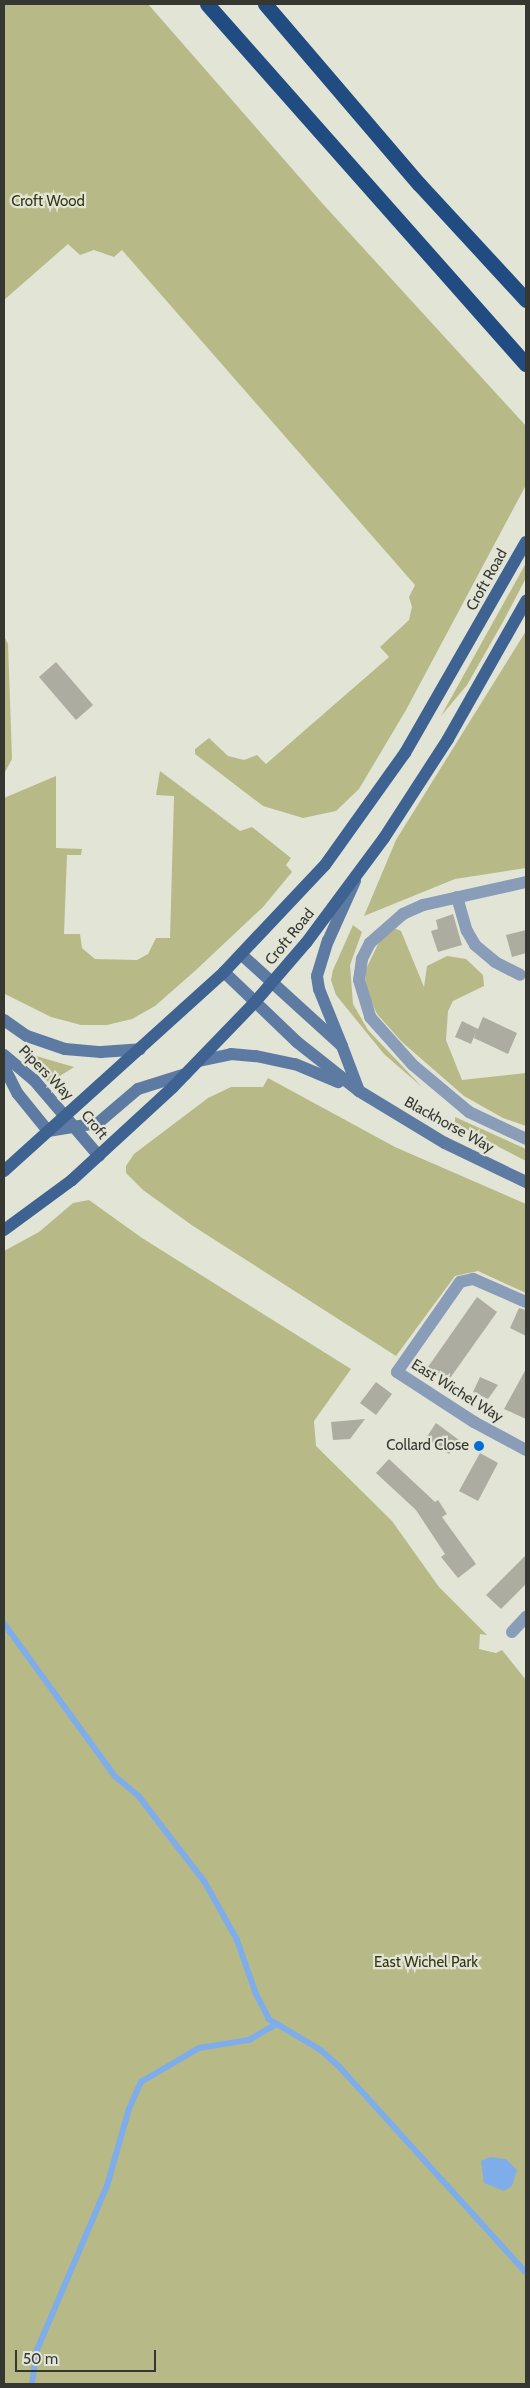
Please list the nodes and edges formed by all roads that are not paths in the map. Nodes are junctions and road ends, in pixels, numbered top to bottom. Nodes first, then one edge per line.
1 (207, 4) edge
2 (265, 4) edge
3 (526, 300) edge
4 (526, 364) edge
5 (526, 542) edge
6 (526, 601) edge
7 (359, 874) junction
8 (526, 882) edge
9 (457, 897) junction
10 (242, 955) junction
11 (224, 972) junction
12 (520, 975) dead end
13 (273, 982) junction
14 (255, 1002) junction
15 (4, 1020) edge
16 (342, 1046) junction
17 (140, 1049) junction
18 (4, 1055) edge
19 (200, 1061) junction
20 (4, 1067) edge
21 (186, 1074) junction
22 (359, 1091) junction
23 (65, 1115) junction
24 (74, 1126) junction
25 (48, 1131) junction
26 (526, 1139) edge
27 (99, 1156) junction
28 (4, 1171) edge
29 (526, 1182) edge
30 (4, 1230) edge
31 (526, 1302) edge
32 (526, 1450) edge
33 (526, 1617) edge
34 (512, 1632) dead end

1 - 4 highway
2 - 3 highway
5 - 10 main road, Croft Road
6 - 7 main road, Croft Road
7 - 13 main road, Croft Road
7 - 16 main road
8 - 9 street
9 - 12 street
9 - 26 street
10 - 11 main road, Croft Road
10 - 13 main road
11 - 14 main road, Blackhorse Way
11 - 17 main road, Croft Road
13 - 14 main road, Croft Road
13 - 16 main road
14 - 19 main road, Croft Road
14 - 22 main road, Blackhorse Way
15 - 17 main road
16 - 22 main road
17 - 23 main road, Croft Road
18 - 23 main road, Pipers Way
19 - 21 main road, Croft Road
19 - 22 main road
20 - 25 main road, Pipers Way
21 - 24 main road
21 - 27 main road, Croft Road
22 - 29 main road, Blackhorse Way
23 - 24 main road, Croft
23 - 25 main road, Croft Road
24 - 25 main road
24 - 27 main road, Croft
25 - 28 main road, Croft Road
27 - 30 main road, Croft Road
31 - 32 street, East Wichel Way
33 - 34 street

